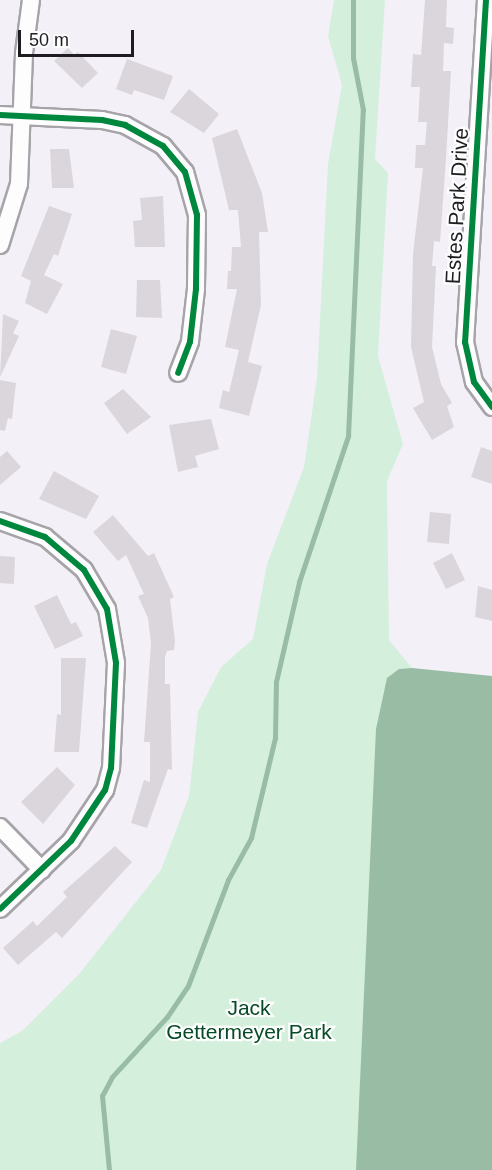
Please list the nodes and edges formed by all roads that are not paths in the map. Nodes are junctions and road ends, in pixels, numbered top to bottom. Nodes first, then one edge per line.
1 (31, 0) edge
2 (486, 0) edge
3 (0, 116) edge
4 (22, 116) junction
5 (0, 245) edge
6 (178, 374) dead end
7 (492, 407) edge
8 (0, 521) edge
9 (0, 828) edge
10 (42, 870) junction
11 (0, 909) edge

1 - 4 street
2 - 7 street, Estes Park Drive
3 - 4 street
4 - 5 street
4 - 6 street
8 - 10 street
9 - 10 street
10 - 11 street

